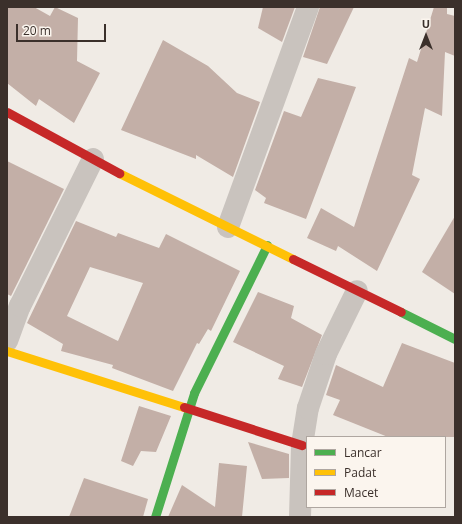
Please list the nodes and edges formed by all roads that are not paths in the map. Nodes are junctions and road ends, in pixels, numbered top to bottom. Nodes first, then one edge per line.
1 (308, 7) edge
2 (7, 112) edge
3 (93, 159) junction
4 (228, 227) junction
5 (268, 246) junction
6 (357, 291) junction
7 (455, 340) edge
8 (7, 341) edge
9 (7, 351) edge
10 (188, 410) junction
11 (302, 445) junction
12 (155, 517) edge
13 (300, 517) edge

1 - 4 street
2 - 3 street
3 - 4 street
3 - 8 street
4 - 5 street
5 - 6 street
5 - 10 street
6 - 7 street
6 - 11 street
9 - 10 street
10 - 11 street
10 - 12 street
11 - 13 street

